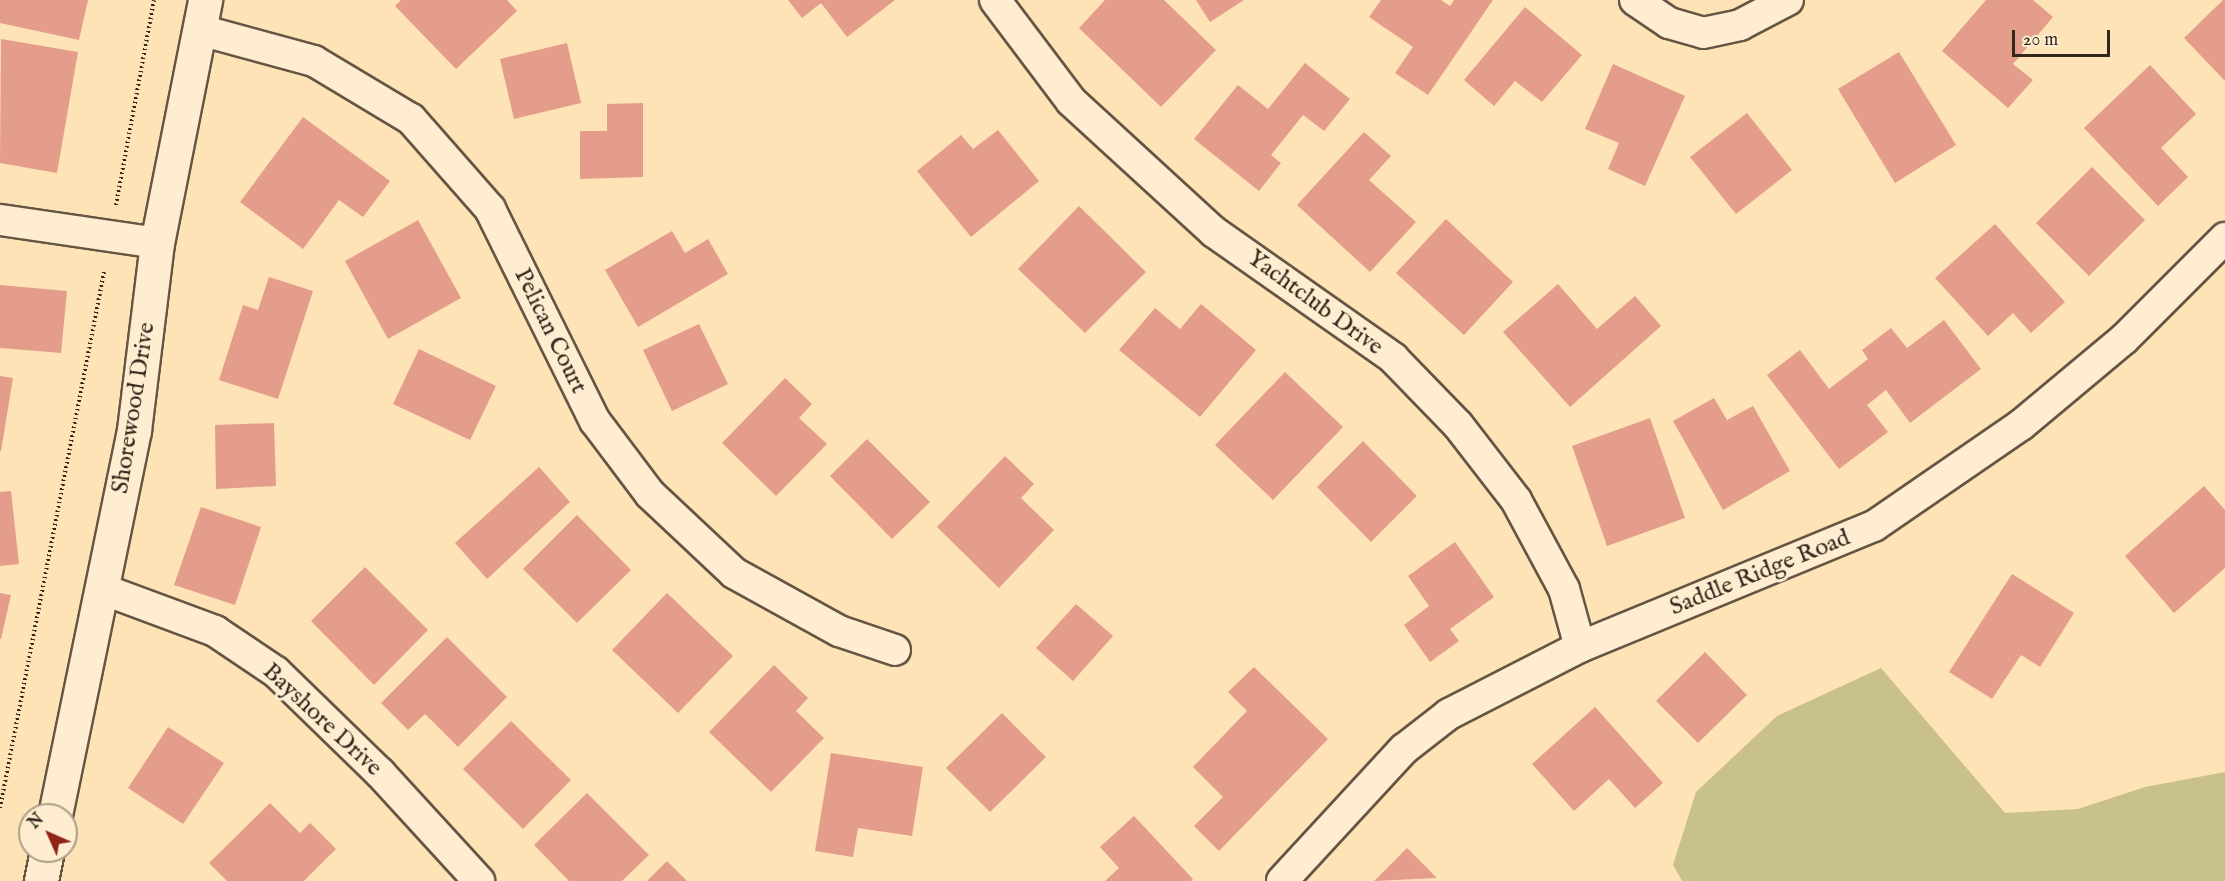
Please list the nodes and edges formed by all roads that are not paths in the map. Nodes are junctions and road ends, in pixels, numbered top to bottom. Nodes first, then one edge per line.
1 (995, 0) edge
2 (1635, 0) edge
3 (1788, 0) edge
4 (202, 15) edge
5 (0, 219) edge
6 (2225, 238) edge
7 (157, 243) junction
8 (102, 589) junction
9 (1580, 647) junction
10 (895, 650) dead end
11 (57, 803) edge
12 (45, 863) edge
13 (41, 881) edge
14 (479, 881) edge
15 (1282, 881) edge

1 - 9 street, Yachtclub Drive
2 - 3 street
4 - 7 street, Shorewood Drive
4 - 10 street, Pelican Court
5 - 7 street
6 - 9 street, Saddle Ridge Road
7 - 8 street, Shorewood Drive
8 - 11 street, Shorewood Drive
8 - 14 street, Bayshore Drive
9 - 15 street, Saddle Ridge Road
12 - 13 street

